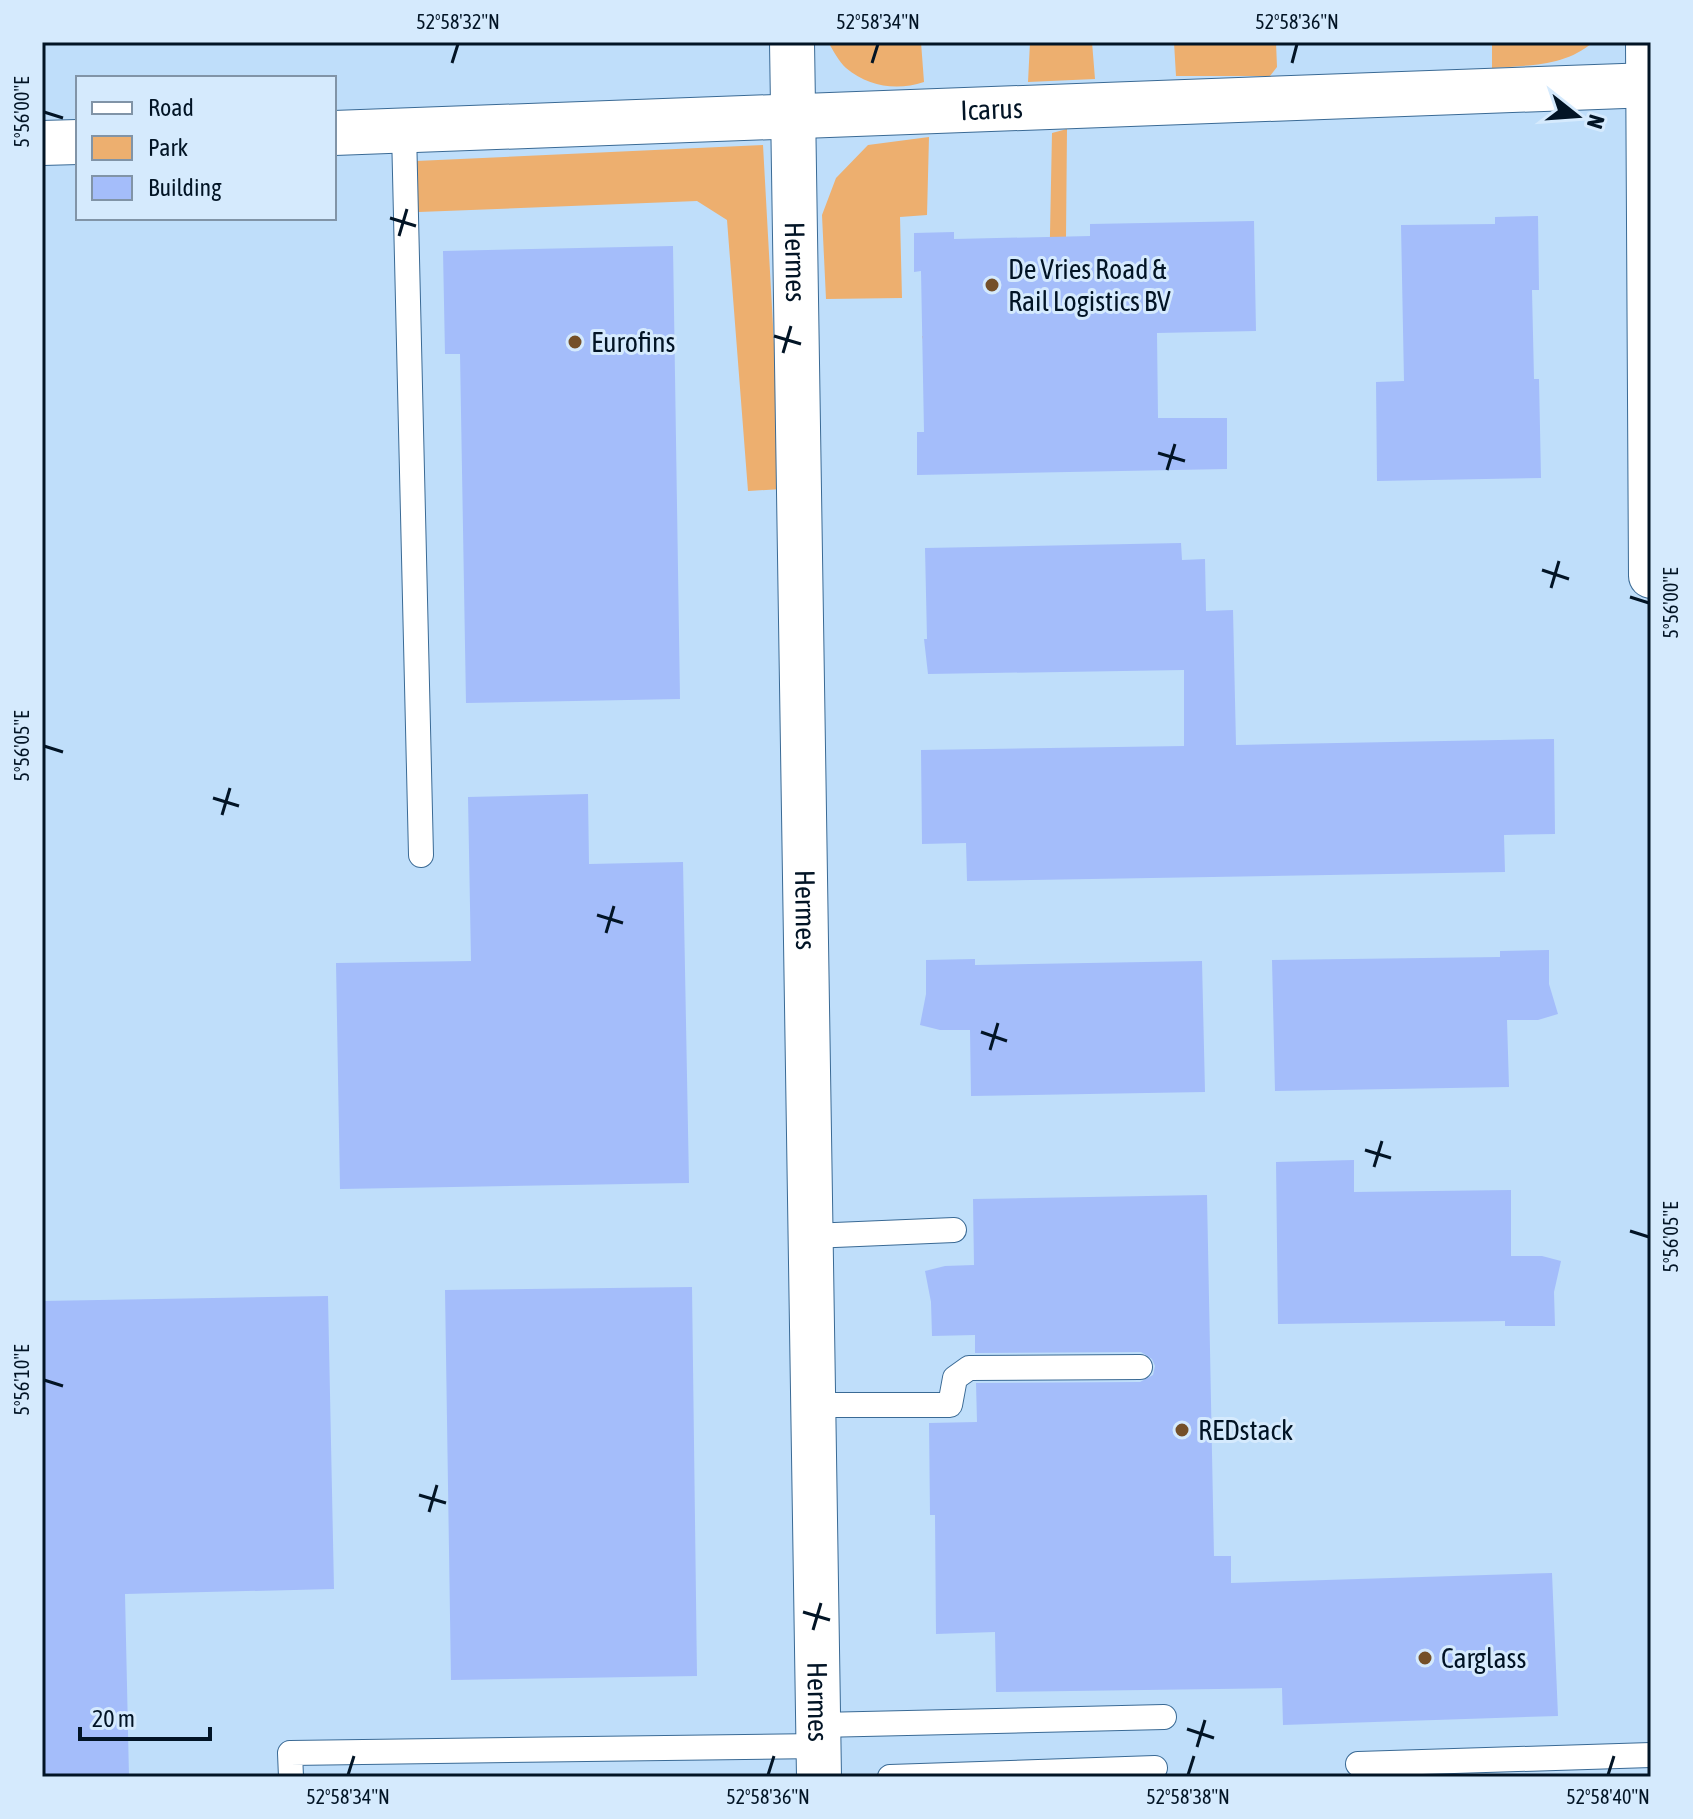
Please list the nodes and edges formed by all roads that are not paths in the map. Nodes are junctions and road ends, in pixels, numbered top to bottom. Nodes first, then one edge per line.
1 (792, 42) edge
2 (1648, 42) edge
3 (1650, 85) edge
4 (793, 118) junction
5 (404, 131) junction
6 (336, 133) edge
7 (76, 142) edge
8 (42, 143) edge
9 (1651, 576) edge
10 (421, 855) dead end
11 (954, 1230) dead end
12 (811, 1236) junction
13 (1140, 1367) dead end
14 (814, 1405) junction
15 (1164, 1717) dead end
16 (819, 1749) edge
17 (1651, 1755) edge
18 (1358, 1764) dead end
19 (1155, 1768) dead end
20 (291, 1777) edge
21 (890, 1777) edge

1 - 4 street, Hermes
2 - 3 street
3 - 4 street, Icarus
3 - 9 street
4 - 5 street, Icarus
4 - 12 street, Hermes
5 - 6 street, Icarus
5 - 10 lane
7 - 8 street
11 - 12 lane
12 - 14 street, Hermes
13 - 14 lane
14 - 16 street, Hermes
15 - 16 lane
16 - 20 lane
17 - 18 lane
19 - 21 lane

